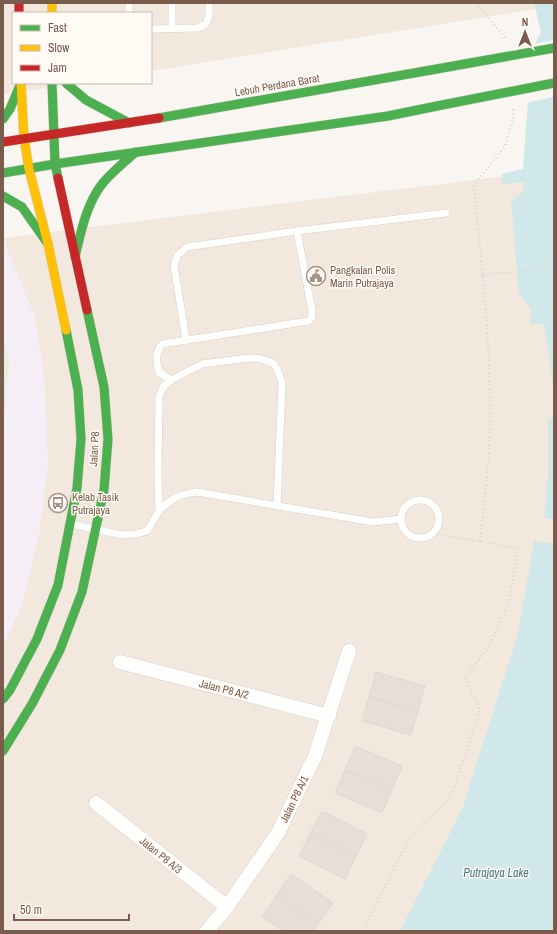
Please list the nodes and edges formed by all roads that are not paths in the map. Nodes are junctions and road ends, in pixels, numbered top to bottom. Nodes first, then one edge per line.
1 (172, 3) edge
2 (209, 3) edge
3 (172, 28) junction
4 (152, 29) edge
5 (554, 48) edge
6 (554, 83) edge
7 (21, 84) edge
8 (21, 84) edge
9 (52, 84) edge
10 (67, 84) edge
11 (3, 119) edge
12 (129, 123) junction
13 (54, 133) junction
14 (24, 138) junction
15 (3, 142) edge
16 (136, 152) junction
17 (56, 164) junction
18 (29, 168) junction
19 (3, 173) edge
20 (3, 196) edge
21 (446, 213) dead end
22 (297, 231) junction
23 (48, 244) junction
24 (75, 257) junction
25 (186, 340) junction
26 (171, 380) junction
27 (277, 506) junction
28 (159, 511) junction
29 (400, 519) junction
30 (70, 524) junction
31 (95, 529) junction
32 (349, 651) dead end
33 (120, 662) dead end
34 (3, 700) edge
35 (328, 716) junction
36 (3, 751) edge
37 (96, 803) dead end
38 (227, 907) junction
39 (207, 931) edge

1 - 3 lane
2 - 3 lane
3 - 4 lane
5 - 12 main road, Lebuh Perdana Barat, bridge
6 - 16 main road, bridge
7 - 11 main road
8 - 14 main road, Jalan P8
9 - 13 main road, Jalan P8
10 - 12 main road
12 - 13 main road, Lebuh Perdana Barat
13 - 14 main road, Lebuh Perdana Barat
13 - 17 main road, Jalan P8
14 - 15 main road, Lebuh Perdana Barat
14 - 18 main road, Jalan P8
16 - 17 main road
16 - 24 main road
17 - 18 main road
17 - 24 main road, Jalan P8
18 - 19 main road
18 - 23 main road, Jalan P8
20 - 23 main road
21 - 22 lane
22 - 25 lane
22 - 25 lane
23 - 30 main road, Jalan P8
24 - 31 main road, Jalan P8
25 - 26 lane
26 - 27 lane
26 - 28 lane
27 - 28 lane
27 - 29 lane
28 - 31 lane
29 - 29 lane
30 - 31 lane
30 - 34 main road, Jalan P8
31 - 36 main road, Jalan P8
32 - 35 street, Jalan P8 A/1
33 - 35 street, Jalan P8 A/2
35 - 38 street, Jalan P8 A/1
37 - 38 street, Jalan P8 A/3
38 - 39 street, Jalan P8 A/1

